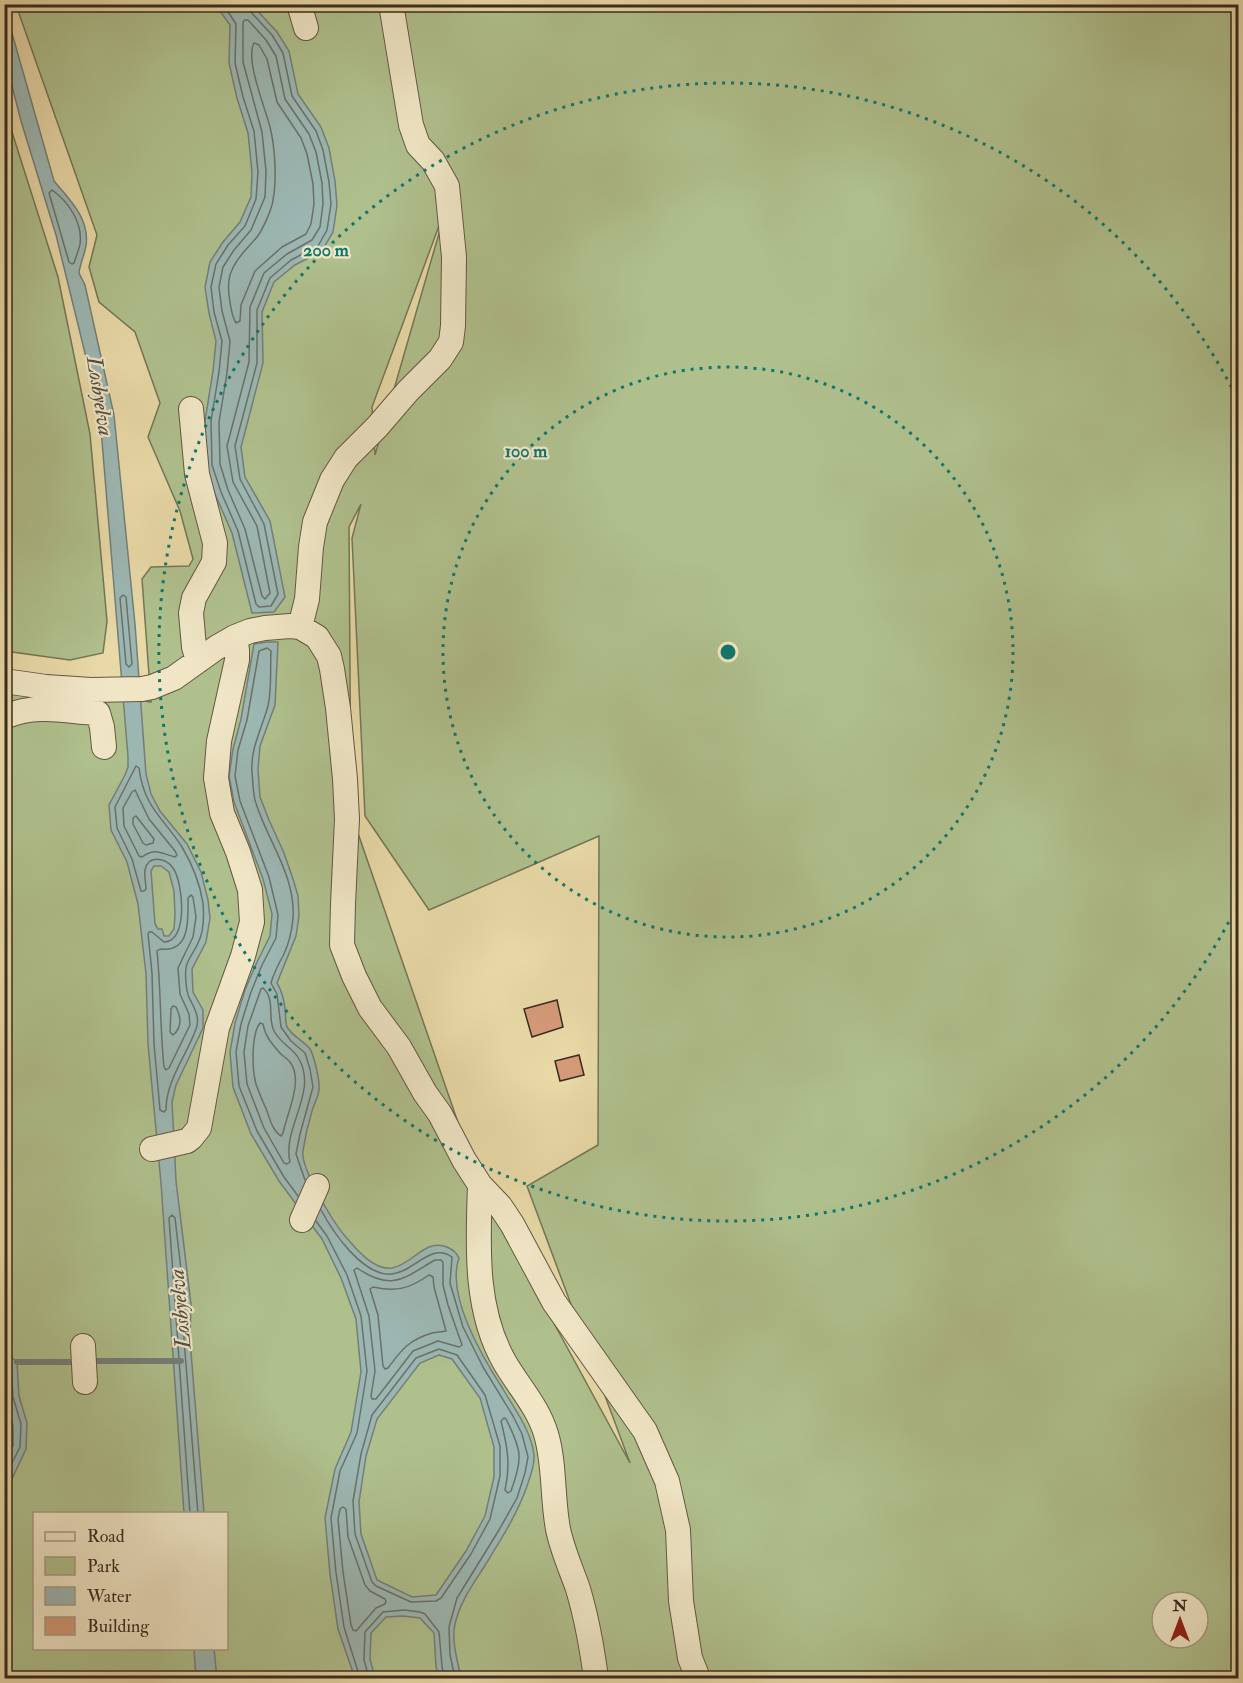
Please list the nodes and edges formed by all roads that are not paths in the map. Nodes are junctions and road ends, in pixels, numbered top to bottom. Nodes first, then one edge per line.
1 (299, 4) edge
2 (391, 4) edge
3 (306, 28) dead end
4 (191, 409) dead end
5 (300, 627) junction
6 (235, 637) junction
7 (198, 661) junction
8 (4, 681) edge
9 (101, 698) junction
10 (4, 717) edge
11 (104, 747) dead end
12 (152, 1149) dead end
13 (480, 1185) junction
14 (317, 1186) dead end
15 (302, 1220) dead end
16 (83, 1346) dead end
17 (85, 1382) dead end
18 (596, 1678) edge
19 (698, 1678) edge

1 - 3 street
2 - 5 street
4 - 7 street
5 - 6 street
5 - 13 street
6 - 7 street
6 - 12 street
7 - 9 street
8 - 9 street
9 - 10 street
9 - 11 street
13 - 18 street
13 - 19 street
14 - 15 street
16 - 17 street

